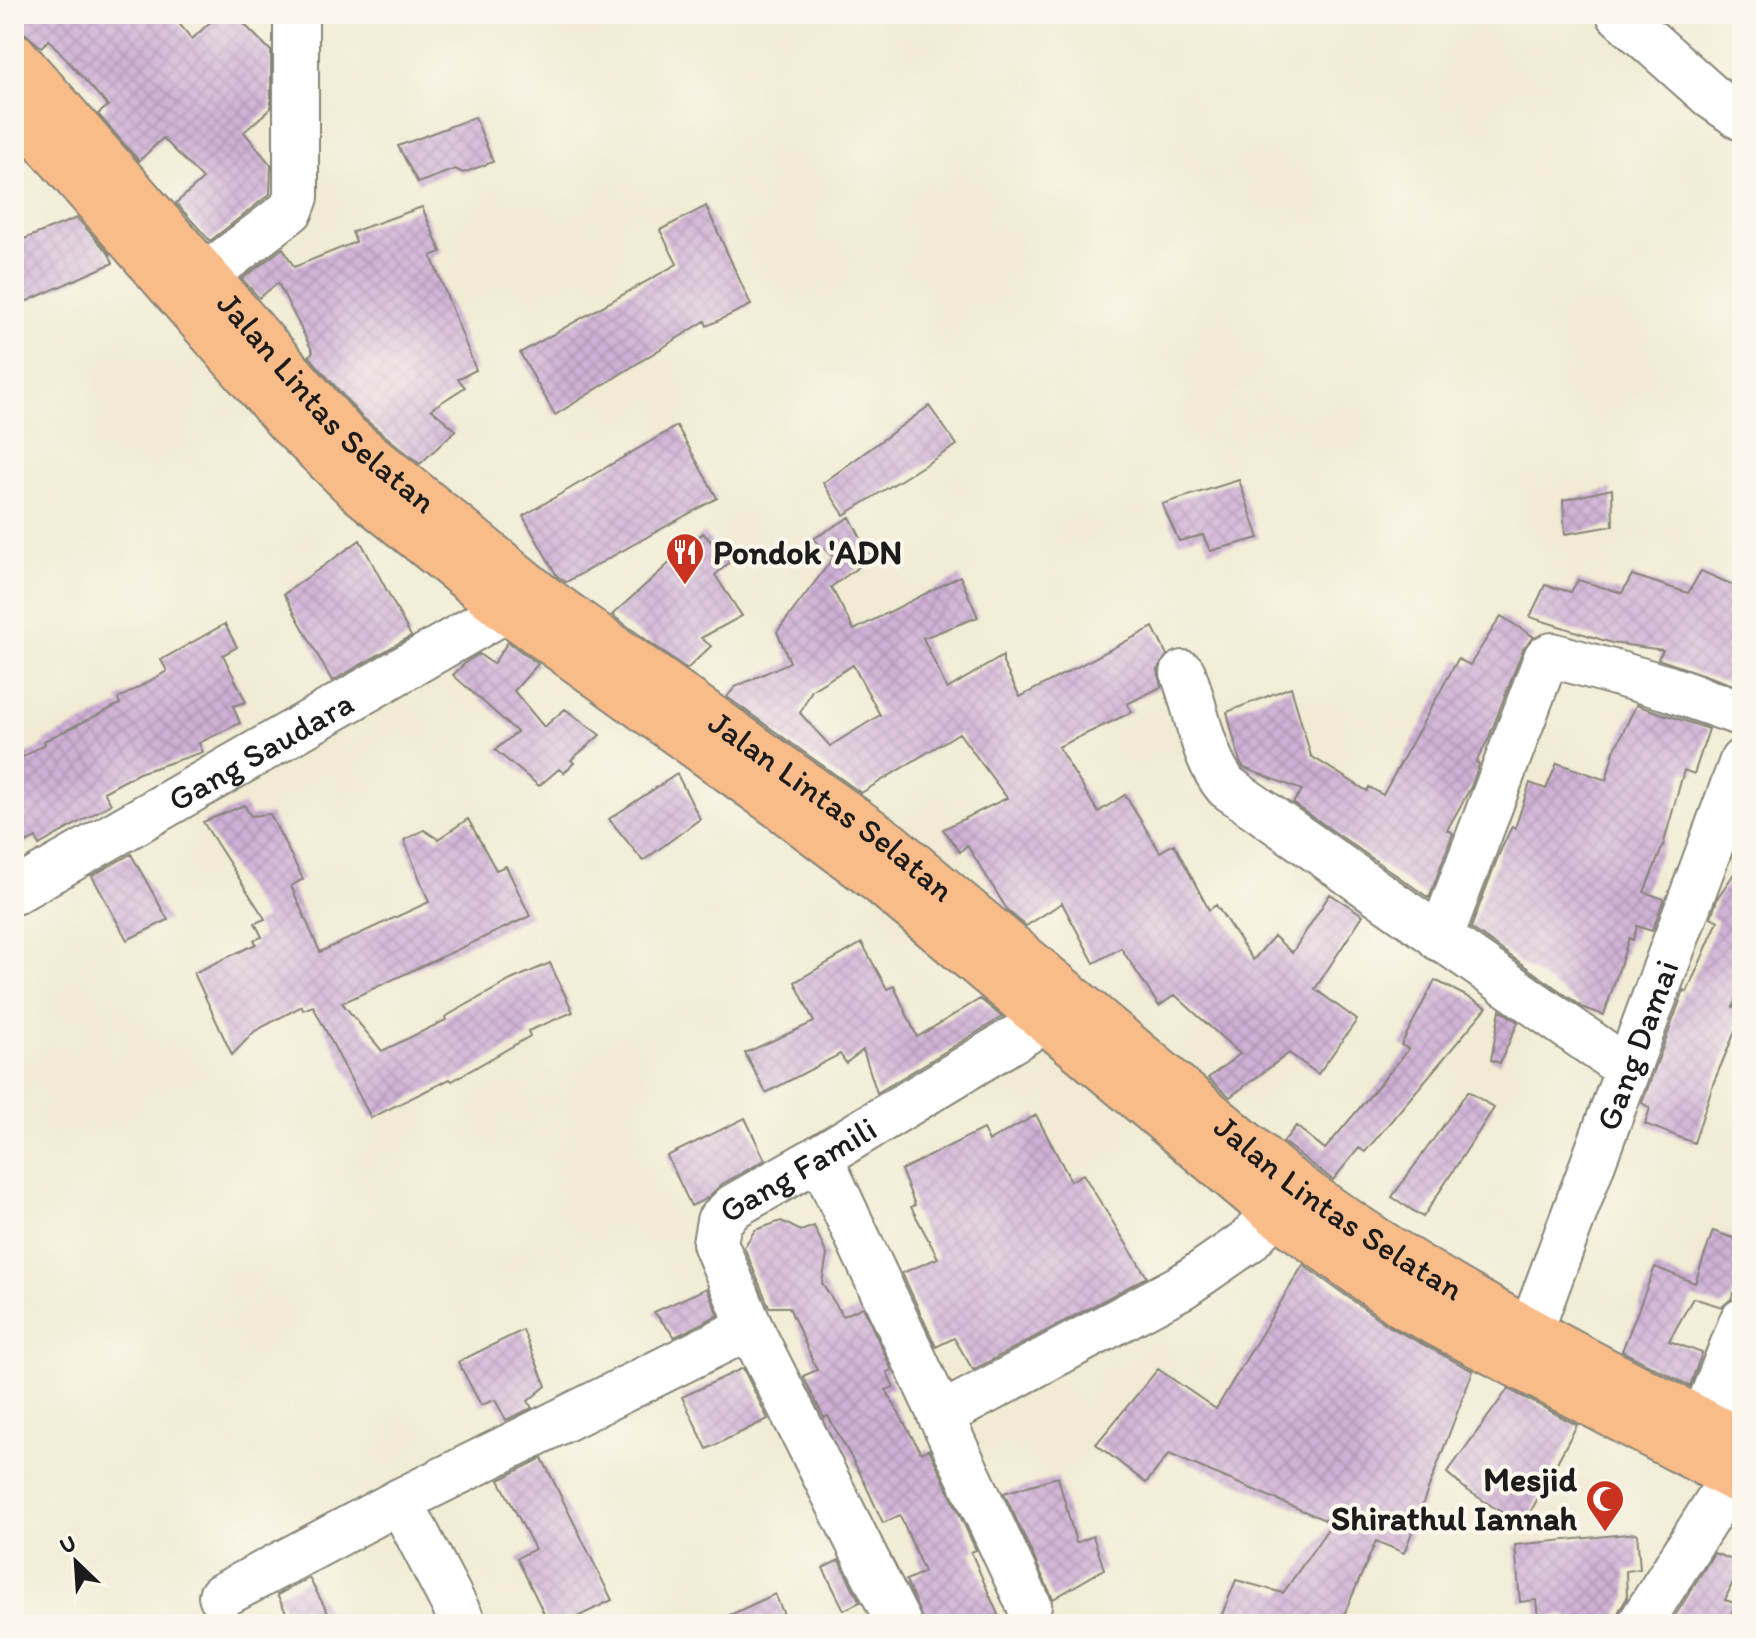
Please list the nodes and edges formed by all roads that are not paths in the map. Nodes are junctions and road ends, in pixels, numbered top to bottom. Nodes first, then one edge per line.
1 (296, 14) edge
2 (1619, 14) edge
3 (14, 55) edge
4 (14, 107) edge
5 (1739, 112) edge
6 (206, 275) junction
7 (506, 610) junction
8 (1183, 673) dead end
9 (1742, 714) edge
10 (1742, 761) edge
11 (767, 776) junction
12 (14, 892) edge
13 (1440, 939) junction
14 (1044, 1021) junction
15 (1626, 1068) junction
16 (820, 1157) junction
17 (1274, 1213) junction
18 (1742, 1321) edge
19 (750, 1327) junction
20 (1531, 1330) junction
21 (940, 1416) junction
22 (1703, 1421) junction
23 (1739, 1467) edge
24 (400, 1501) junction
25 (221, 1596) dead end
26 (1029, 1605) dead end
27 (464, 1624) edge
28 (899, 1624) edge
29 (1640, 1624) edge

1 - 6 street
2 - 5 street
3 - 6 highway, Jalan Lintas Selatan
4 - 7 highway, Jalan Lintas Selatan
6 - 11 highway, Jalan Lintas Selatan
7 - 11 highway, Jalan Lintas Selatan
7 - 12 street, Gang Saudara
8 - 13 street
9 - 13 street
10 - 15 street, Gang Damai
11 - 14 highway, Jalan Lintas Selatan
11 - 20 highway, Jalan Lintas Selatan
13 - 15 street
14 - 16 street, Gang Famili
14 - 17 highway, Jalan Lintas Selatan
15 - 20 street, Gang Damai
16 - 19 street, Gang Famili
16 - 21 street
17 - 21 street
17 - 23 highway, Jalan Lintas Selatan
18 - 22 street
19 - 24 street
19 - 28 street, Gang Famili
20 - 22 highway, Jalan Lintas Selatan
21 - 26 street
22 - 23 highway, Jalan Lintas Selatan
23 - 29 street
24 - 25 street
24 - 27 street

